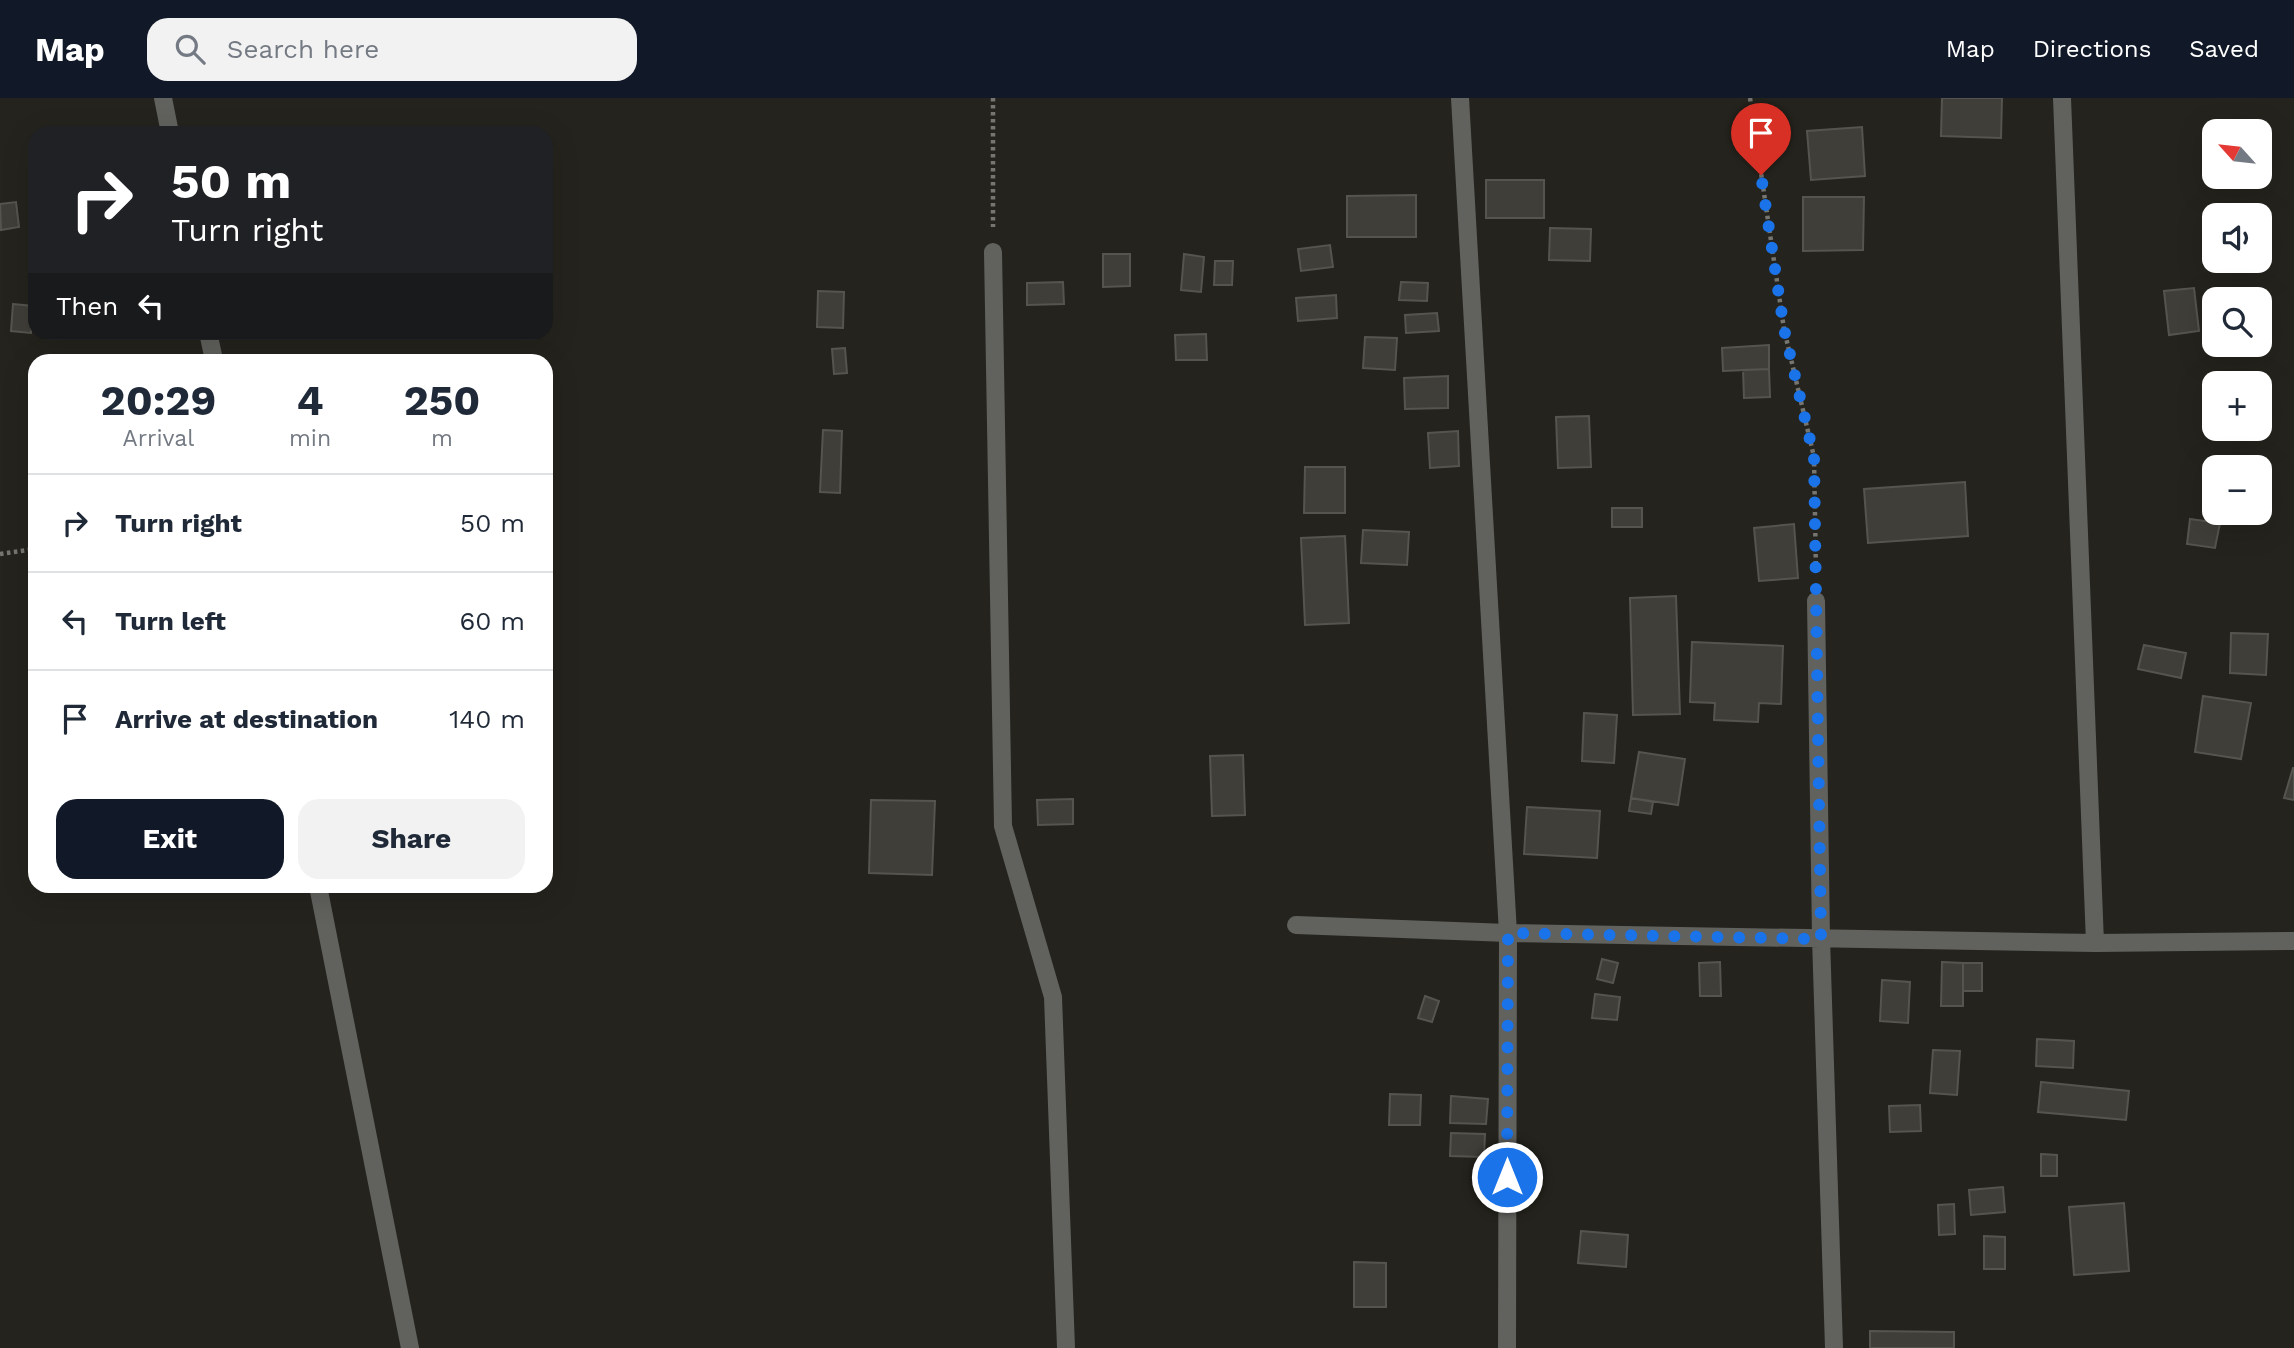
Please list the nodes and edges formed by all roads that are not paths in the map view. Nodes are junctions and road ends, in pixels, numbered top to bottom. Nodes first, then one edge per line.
1 (163, 98) edge
2 (1460, 98) edge
3 (2062, 98) edge
4 (169, 126) edge
5 (993, 252) road end
6 (1816, 601) road end
7 (319, 893) edge
8 (1296, 925) dead end
9 (1508, 933) junction
10 (1821, 939) junction
11 (2294, 941) edge
12 (2095, 943) junction
13 (410, 1348) edge
14 (1066, 1348) edge
15 (1507, 1348) edge
16 (1834, 1348) edge

1 - 4 street
2 - 9 street
3 - 12 street
5 - 14 street
6 - 10 street
7 - 13 street
8 - 9 street
9 - 10 street
9 - 15 street
10 - 12 street
10 - 16 street
11 - 12 street

